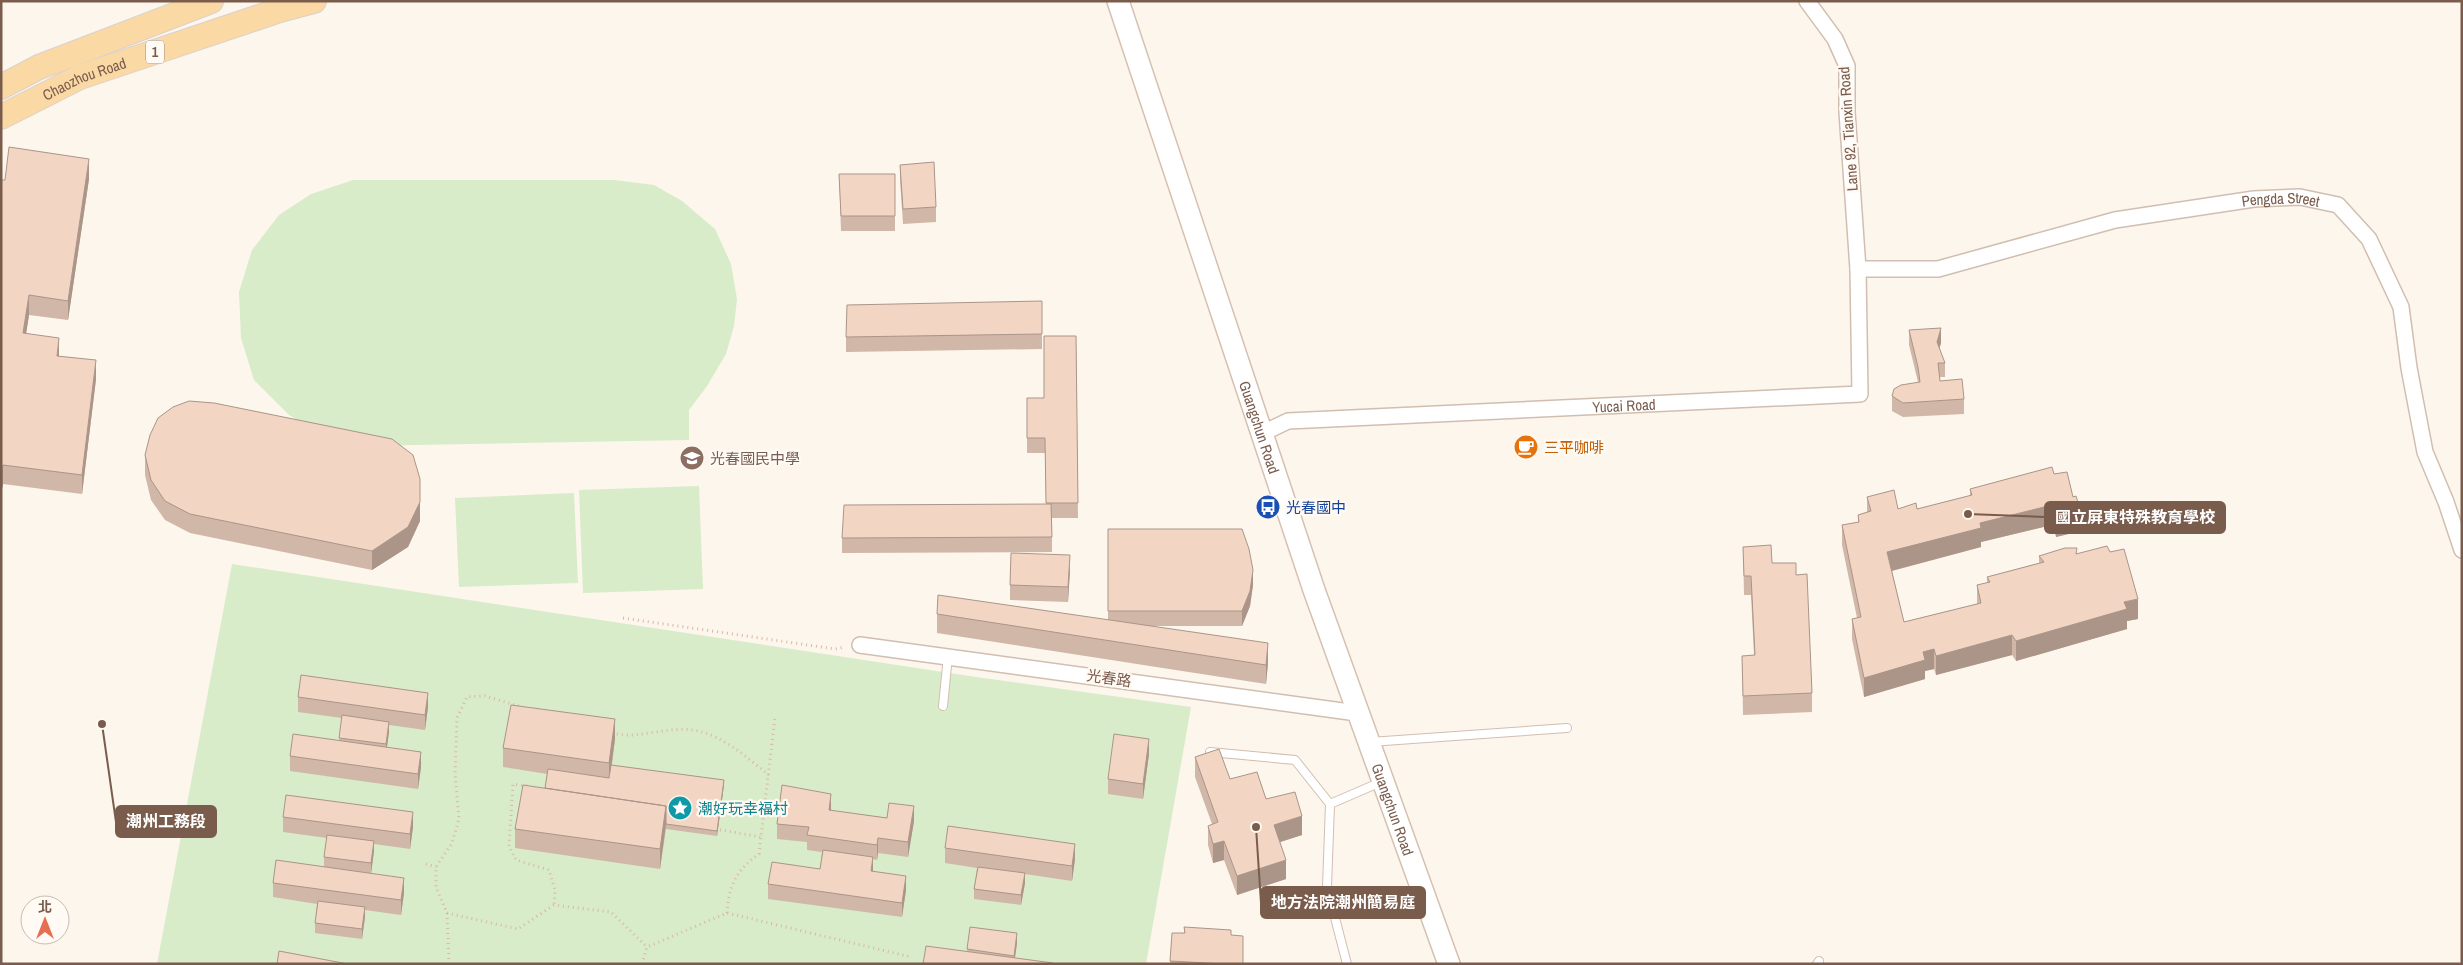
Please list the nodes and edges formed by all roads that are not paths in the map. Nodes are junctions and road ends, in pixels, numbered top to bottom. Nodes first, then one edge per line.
1 (211, 1) edge
2 (314, 1) edge
3 (1118, 1) edge
4 (1807, 1) edge
5 (1, 87) edge
6 (1, 118) edge
7 (1858, 269) junction
8 (1263, 433) junction
9 (2462, 550) edge
10 (860, 645) road end
11 (948, 656) junction
12 (943, 706) dead end
13 (1357, 713) junction
14 (1567, 728) dead end
15 (1368, 742) junction
16 (1210, 752) edge
17 (1382, 781) junction
18 (1330, 804) junction
19 (1347, 964) edge
20 (1449, 964) edge

1 - 5 main road, Chaozhou Road / 1
2 - 6 main road, Chaozhou Road / 1
3 - 8 main road, Guangchun Road
4 - 7 street, Lane 92, Tianxin Road
7 - 8 street, Yucai Road
7 - 9 street, Pengda Street
8 - 13 main road, Guangchun Road
10 - 11 street, 光春路
11 - 12 lane
11 - 13 street, 光春路
13 - 15 main road, Guangchun Road
14 - 15 lane
15 - 17 main road, Guangchun Road
16 - 18 lane
17 - 18 lane
17 - 20 main road, Guangchun Road
18 - 19 lane

